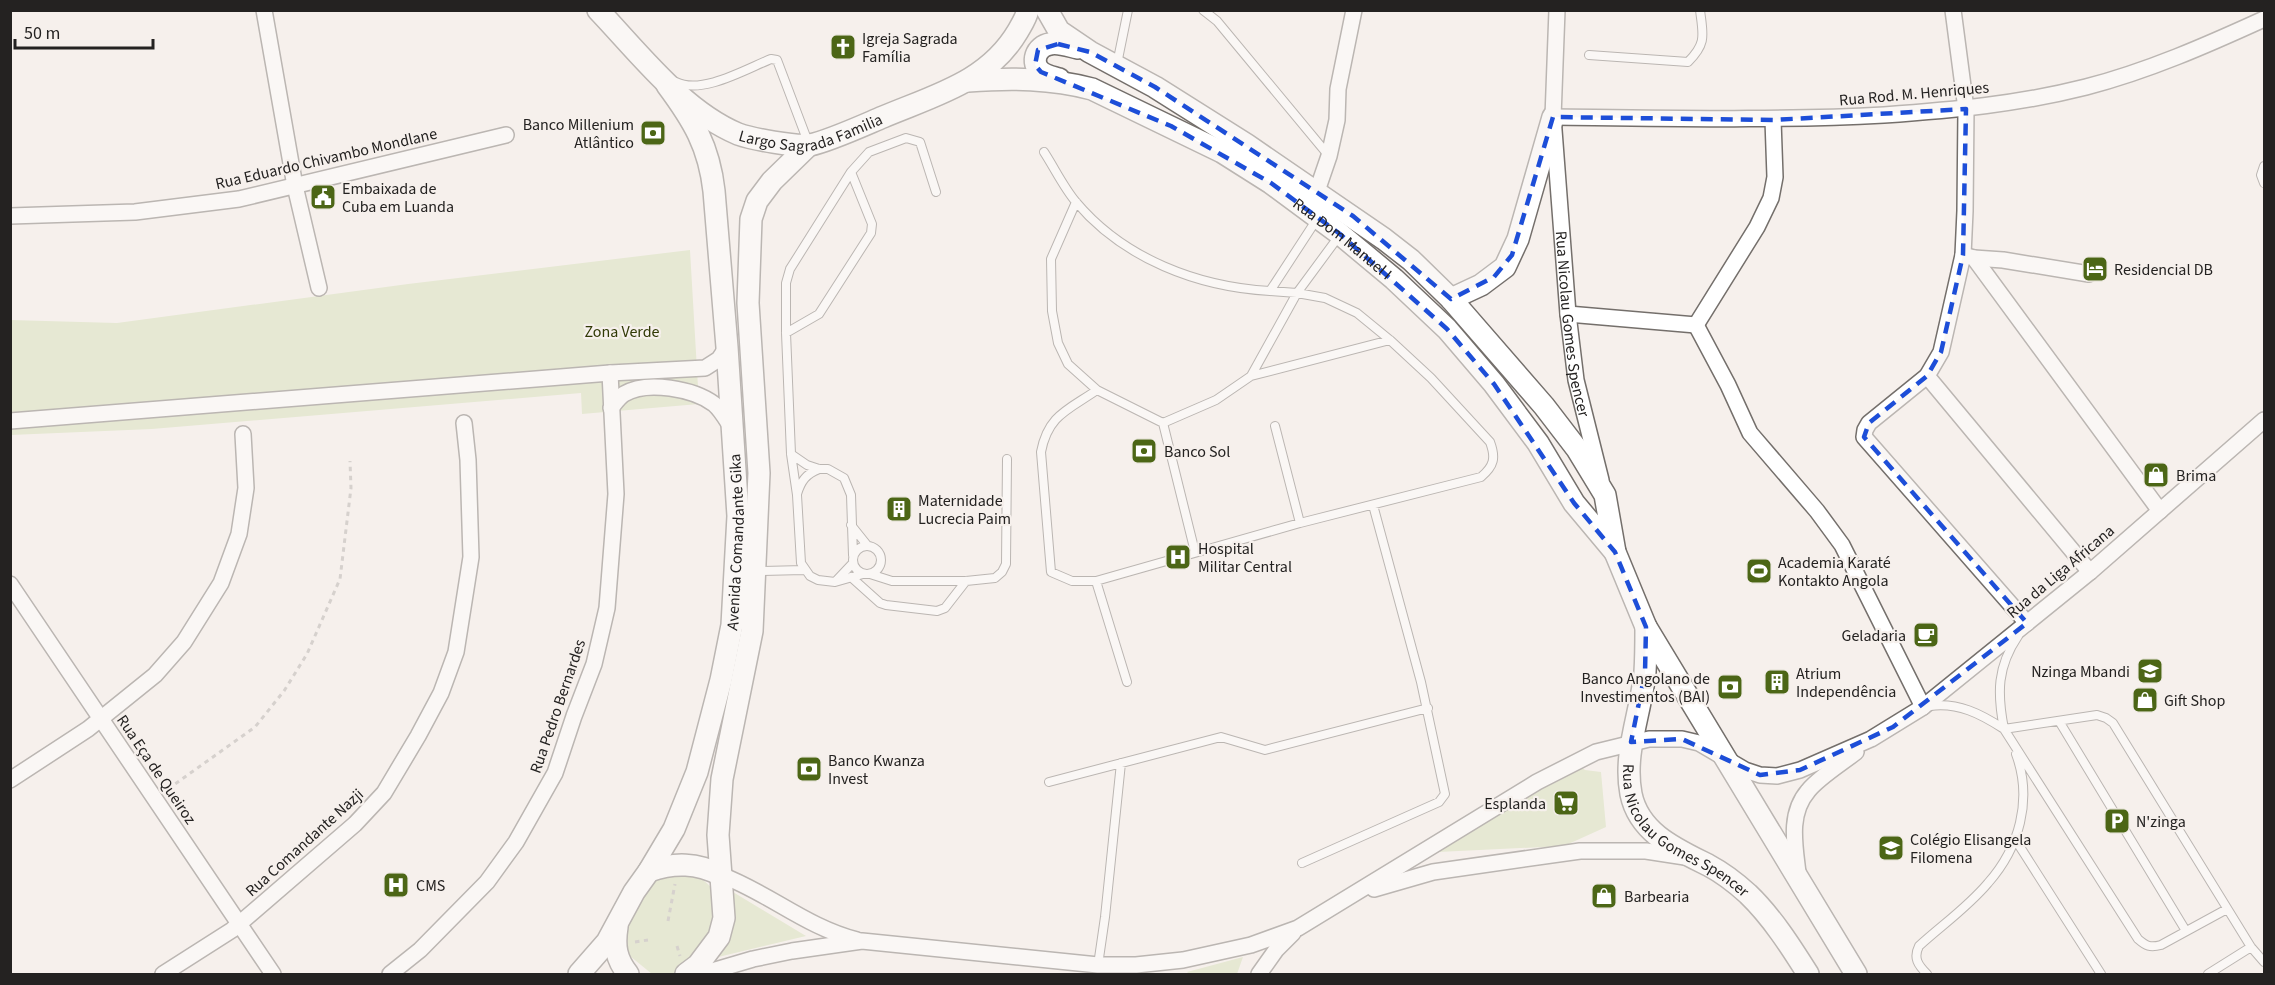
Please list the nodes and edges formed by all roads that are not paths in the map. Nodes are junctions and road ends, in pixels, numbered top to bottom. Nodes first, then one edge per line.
1 (264, 10) edge
2 (598, 10) edge
3 (1028, 10) edge
4 (1047, 10) edge
5 (1128, 10) edge
6 (1203, 10) edge
7 (1354, 10) edge
8 (1557, 10) edge
9 (1700, 10) edge
10 (1953, 10) edge
11 (2265, 19) edge
12 (1090, 52) junction
13 (1589, 55) dead end
14 (1116, 66) junction
15 (662, 78) junction
16 (968, 81) junction
17 (1071, 83) junction
18 (1966, 110) junction
19 (1553, 117) junction
20 (1773, 120) junction
21 (506, 135) dead end
22 (809, 145) junction
23 (1044, 152) dead end
24 (1329, 156) junction
25 (2265, 166) edge
26 (851, 172) junction
27 (2265, 183) edge
28 (295, 186) junction
29 (1317, 191) junction
30 (936, 192) dead end
31 (1076, 202) junction
32 (10, 216) edge
33 (1318, 218) junction
34 (1340, 234) junction
35 (1968, 256) junction
36 (2090, 274) dead end
37 (319, 288) dead end
38 (1270, 291) junction
39 (1298, 293) junction
40 (1450, 299) junction
41 (1568, 314) junction
42 (1696, 325) junction
43 (786, 333) junction
44 (1390, 340) junction
45 (728, 348) junction
46 (610, 373) junction
47 (1251, 376) junction
48 (1927, 376) junction
49 (1097, 390) junction
50 (611, 408) junction
51 (2265, 420) edge
52 (10, 421) edge
53 (464, 423) dead end
54 (1163, 423) junction
55 (1275, 426) dead end
56 (731, 427) junction
57 (243, 434) dead end
58 (791, 454) junction
59 (1007, 459) dead end
60 (819, 469) junction
61 (797, 495) junction
62 (1605, 495) junction
63 (1373, 505) junction
64 (2160, 511) junction
65 (850, 523) junction
66 (1300, 523) junction
67 (867, 545) junction
68 (1195, 552) junction
69 (1615, 552) junction
70 (853, 559) junction
71 (882, 560) junction
72 (745, 570) junction
73 (804, 570) junction
74 (2090, 572) junction
75 (867, 574) junction
76 (851, 577) junction
77 (1096, 580) junction
78 (892, 581) junction
79 (966, 581) junction
80 (835, 582) junction
81 (10, 584) edge
82 (2027, 623) junction
83 (1646, 627) junction
84 (1127, 682) dead end
85 (1923, 707) junction
86 (1428, 708) junction
87 (101, 718) junction
88 (2059, 721) junction
89 (2004, 729) junction
90 (1871, 740) junction
91 (1631, 742) junction
92 (2011, 742) junction
93 (1722, 756) junction
94 (1121, 763) junction
95 (10, 780) edge
96 (1049, 782) dead end
97 (2015, 840) junction
98 (1689, 858) junction
99 (1302, 863) dead end
100 (649, 872) junction
101 (721, 875) junction
102 (1800, 882) junction
103 (1351, 896) junction
104 (2228, 909) junction
105 (239, 924) junction
106 (618, 924) junction
107 (1298, 928) junction
108 (2186, 931) junction
109 (862, 941) junction
110 (2251, 947) junction
111 (2265, 962) edge
112 (1106, 965) junction
113 (163, 975) edge
114 (273, 975) edge
115 (390, 975) edge
116 (579, 975) edge
117 (628, 975) edge
118 (686, 975) edge
119 (702, 975) edge
120 (1164, 975) edge
121 (1258, 975) edge
122 (1808, 975) edge
123 (1856, 975) edge
124 (1927, 975) edge
125 (2101, 975) edge
126 (2208, 975) edge

1 - 28 street
2 - 15 street, Largo Sagrada Familia
3 - 16 street, Largo Sagrada Familia
4 - 12 street, Rua Dom Manuel I
5 - 14 lane
6 - 24 lane
7 - 24 street
8 - 19 street, Rua Nicolau Gomes Spencer
9 - 13 lane
10 - 18 street
11 - 18 street, Rua Rod. M. Henriques
12 - 14 street, Rua Dom Manuel I
12 - 17 street
14 - 29 street, Rua Dom Manuel I
15 - 22 street, Largo Sagrada Familia
15 - 22 lane
15 - 45 street, Avenida Comandante Gika
16 - 17 street, Rua Dom Manuel I
16 - 22 street, Largo Sagrada Familia
17 - 33 street, Rua Dom Manuel I
18 - 20 street, Rua Rod. M. Henriques
18 - 35 street
19 - 20 street, Rua Rod. M. Henriques
19 - 40 street
19 - 41 street, Rua Nicolau Gomes Spencer
20 - 42 street
21 - 28 street, Rua Eduardo Chivambo Mondlane
22 - 72 street, Avenida Comandante Gika
23 - 31 lane
24 - 29 street
25 - 27 lane
26 - 30 lane
26 - 43 lane
26 - 43 lane
28 - 32 street, Rua Eduardo Chivambo Mondlane
28 - 37 street
29 - 40 street, Rua Dom Manuel I
31 - 38 lane
31 - 49 lane
33 - 34 street, Rua Dom Manuel I
33 - 38 lane
34 - 39 lane
34 - 69 street, Rua Dom Manuel I
35 - 36 street
35 - 48 street
35 - 64 street
38 - 39 lane
39 - 44 lane
39 - 47 lane
40 - 62 street, Rua Dom Manuel I
41 - 42 street
41 - 62 street, Rua Nicolau Gomes Spencer
42 - 85 street
43 - 58 lane
44 - 47 lane
44 - 63 lane
45 - 46 street
45 - 56 street, Avenida Comandante Gika
46 - 50 street, Rua Pedro Bernardes
46 - 52 street
47 - 54 lane
48 - 74 street
48 - 82 street
49 - 54 lane
49 - 77 lane
50 - 56 street
50 - 115 street, Rua Pedro Bernardes
51 - 64 street, Rua da Liga Africana
53 - 105 street, Rua Comandante Nazji
54 - 68 lane
55 - 66 lane
56 - 72 street, Avenida Comandante Gika
57 - 87 street
58 - 60 lane
58 - 61 lane
59 - 79 lane
60 - 61 lane
60 - 65 lane
61 - 73 lane
62 - 69 street, Rua Nicolau Gomes Spencer
63 - 66 lane
63 - 86 lane
64 - 74 street, Rua da Liga Africana
65 - 67 lane
65 - 70 lane
66 - 68 lane
67 - 70 lane
67 - 71 lane
68 - 77 lane
69 - 83 street, Rua Nicolau Gomes Spencer
70 - 75 lane
70 - 80 lane
71 - 75 lane
71 - 78 lane
72 - 73 lane
72 - 100 street, Avenida Comandante Gika
72 - 101 street, Avenida Comandante Gika
73 - 80 lane
74 - 82 street, Rua da Liga Africana
75 - 76 lane
75 - 78 lane
76 - 79 lane
76 - 80 lane
77 - 84 lane
78 - 79 lane
81 - 87 street, Rua Eça de Queiroz
82 - 85 street, Rua da Liga Africana
82 - 89 lane
83 - 91 street, Rua Nicolau Gomes Spencer
83 - 93 street, Rua Nicolau Gomes Spencer
85 - 89 lane
85 - 90 street, Rua da Liga Africana
86 - 94 lane
86 - 99 lane
87 - 95 street
87 - 105 street, Rua Eça de Queiroz
88 - 89 lane
88 - 104 lane
88 - 108 lane
89 - 92 lane
90 - 93 street, Rua da Liga Africana
90 - 102 street, Rua da Liga Africana
91 - 93 street, Rua da Liga Africana
91 - 98 street, Rua Nicolau Gomes Spencer
91 - 103 street, Rua da Liga Africana
92 - 97 lane
92 - 108 lane
93 - 102 street, Rua Nicolau Gomes Spencer
94 - 96 lane
94 - 112 lane
97 - 124 lane
97 - 125 lane
98 - 103 street
98 - 122 street, Rua Nicolau Gomes Spencer
100 - 101 street
100 - 106 street, Avenida Comandante Gika
101 - 109 street
101 - 118 street, Avenida Comandante Gika
102 - 123 street, Rua Nicolau Gomes Spencer
103 - 107 street
104 - 108 lane
104 - 110 lane
105 - 113 street, Rua Comandante Nazji
105 - 114 street, Rua Eça de Queiroz
106 - 116 street, Avenida Comandante Gika
106 - 117 street
107 - 112 street
107 - 121 street
109 - 112 street
109 - 119 street
110 - 111 lane
110 - 126 lane
112 - 120 street

